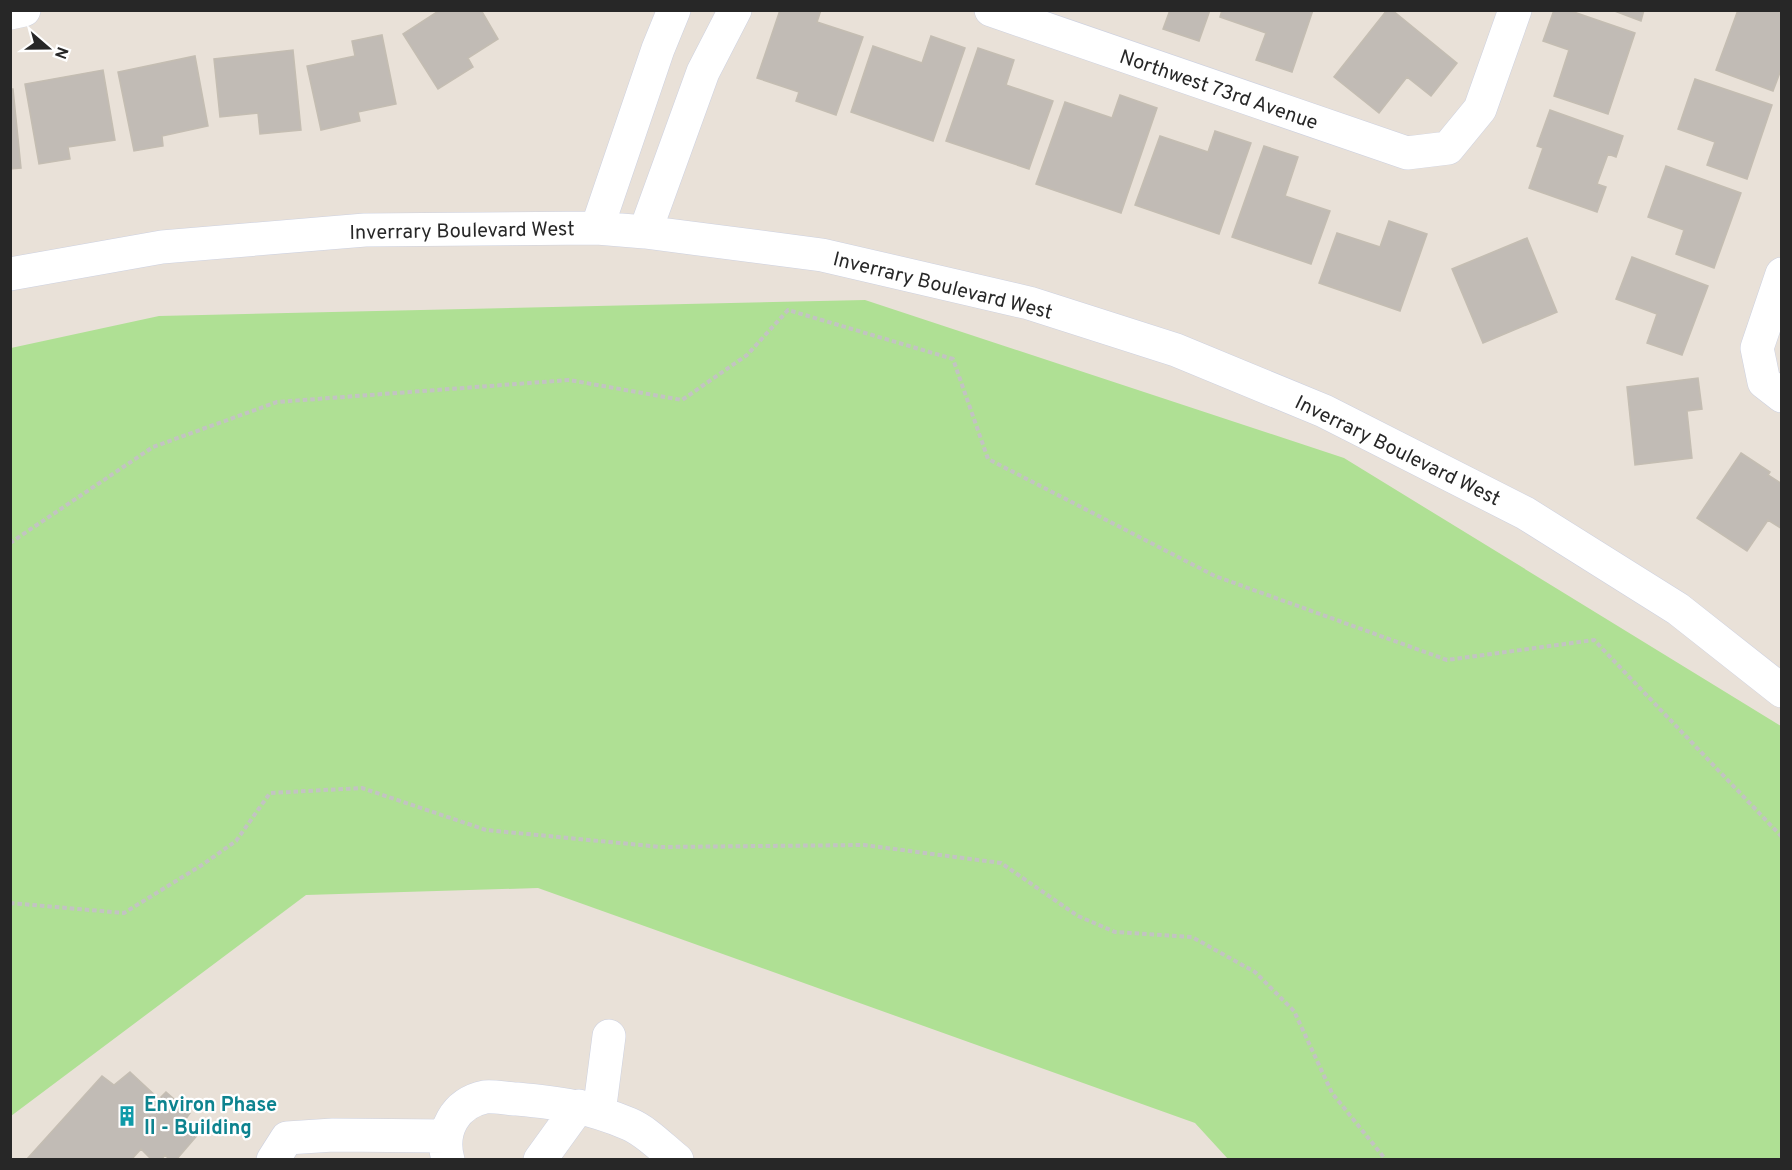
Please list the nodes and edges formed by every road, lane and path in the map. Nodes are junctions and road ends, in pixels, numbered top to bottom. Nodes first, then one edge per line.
1 (24, 10) edge
2 (674, 10) edge
3 (991, 10) edge
4 (1515, 10) edge
5 (733, 11) edge
6 (10, 13) edge
7 (597, 228) junction
8 (645, 232) junction
9 (10, 274) edge
10 (1782, 274) edge
11 (1782, 396) edge
12 (10, 543) edge
13 (1782, 691) edge
14 (1782, 837) edge
15 (10, 903) edge
16 (609, 1036) dead end
17 (589, 1110) junction
18 (333, 1135) junction
19 (447, 1148) edge
20 (655, 1153) edge
21 (273, 1160) edge
22 (354, 1160) edge
23 (540, 1160) edge
24 (1386, 1160) edge

1 - 6 street
2 - 7 street
3 - 4 street, Northwest 73rd Avenue
5 - 8 street
7 - 8 street, Inverrary Boulevard West
7 - 9 street, Inverrary Boulevard West
8 - 13 street, Inverrary Boulevard West
10 - 11 street
12 - 14 path
15 - 24 path
16 - 17 street
17 - 19 street
17 - 20 street
17 - 23 street
18 - 19 street
18 - 21 street
18 - 22 street

